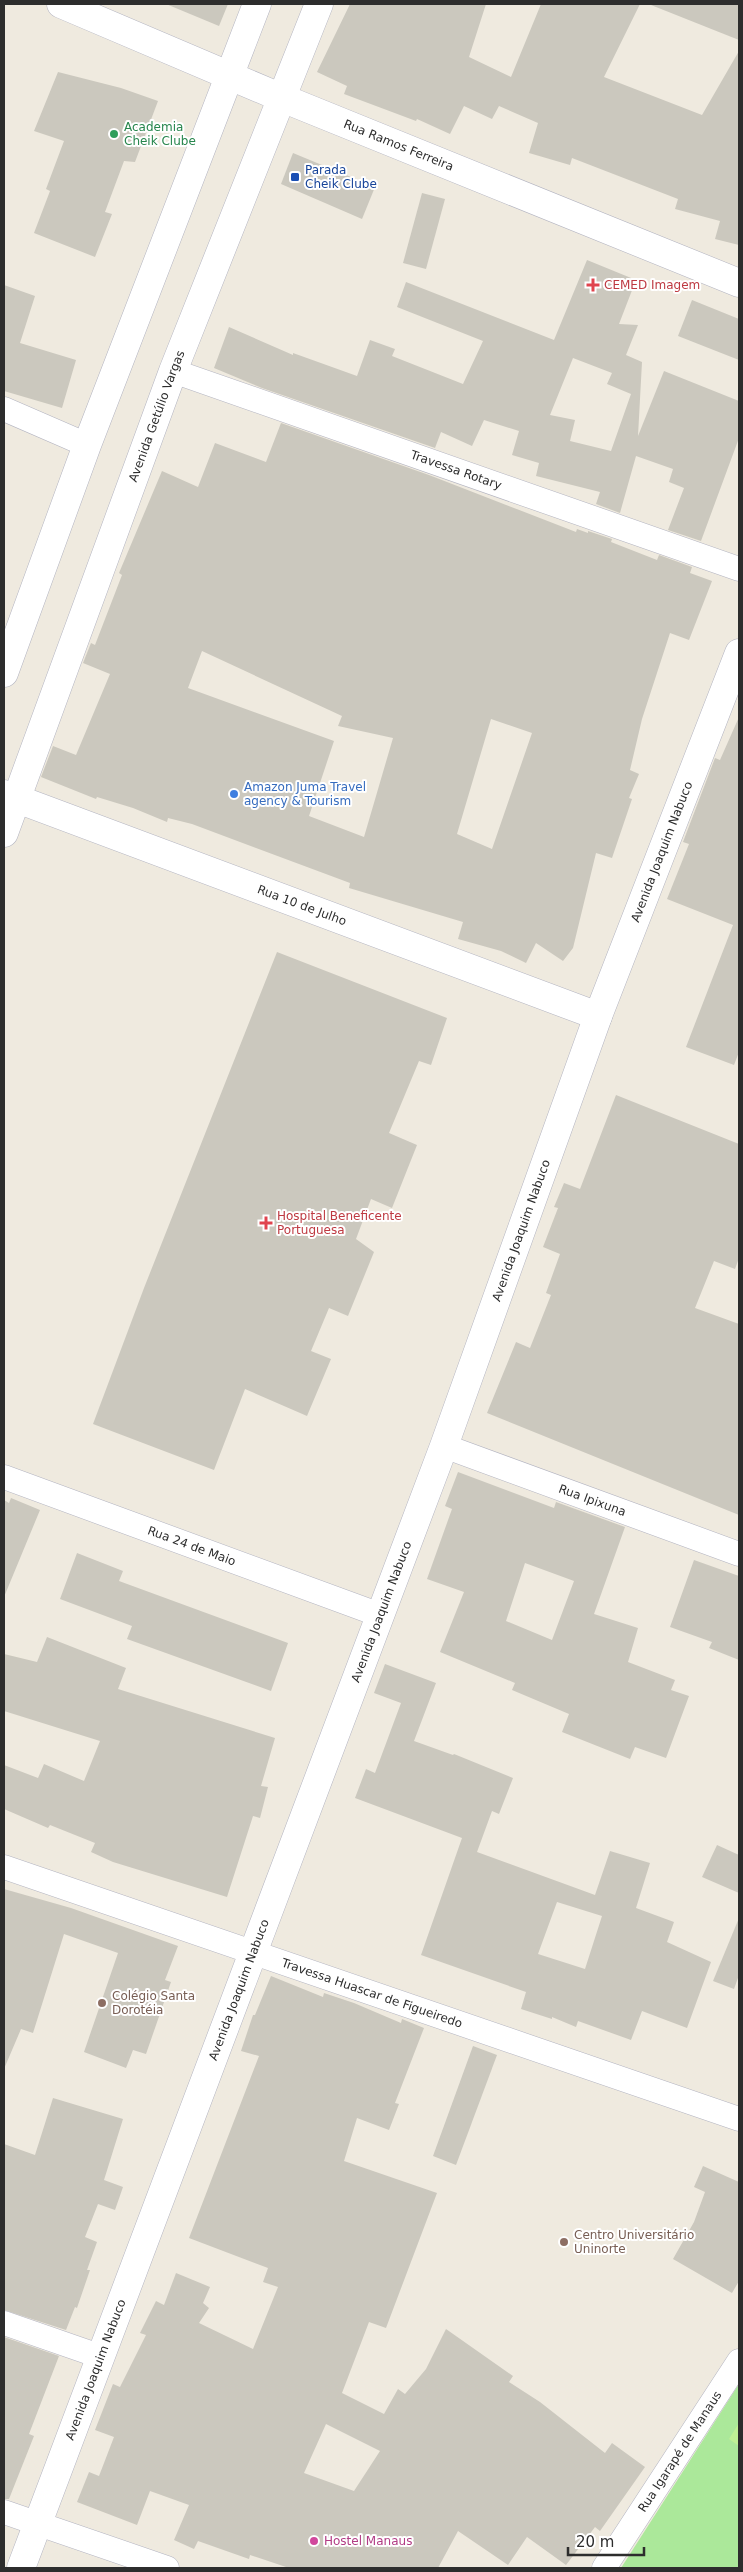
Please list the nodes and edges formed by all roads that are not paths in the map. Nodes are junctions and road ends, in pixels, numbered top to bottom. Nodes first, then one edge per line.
1 (60, 4) edge
2 (257, 4) edge
3 (319, 4) edge
4 (229, 75) junction
5 (282, 98) junction
6 (739, 283) edge
7 (173, 371) junction
8 (4, 409) edge
9 (87, 445) junction
10 (739, 569) edge
11 (739, 654) edge
12 (4, 673) edge
13 (10, 796) edge
14 (4, 833) edge
15 (598, 1016) junction
16 (444, 1446) junction
17 (4, 1477) edge
18 (739, 1554) edge
19 (380, 1615) junction
20 (4, 1867) edge
21 (253, 1953) junction
22 (739, 2119) edge
23 (4, 2322) edge
24 (102, 2357) junction
25 (739, 2361) edge
26 (4, 2512) edge
27 (39, 2524) junction
28 (21, 2568) edge
29 (167, 2568) edge
30 (604, 2568) edge

1 - 4 main road, Rua Ramos Ferreira
2 - 4 main road
3 - 5 main road, Avenida Getúlio Vargas
4 - 5 main road, Rua Ramos Ferreira
4 - 9 main road
5 - 6 main road, Rua Ramos Ferreira
5 - 7 main road, Avenida Getúlio Vargas
7 - 10 street, Travessa Rotary
7 - 13 main road, Avenida Getúlio Vargas
8 - 9 street
9 - 12 main road
11 - 15 main road, Avenida Joaquim Nabuco
13 - 14 main road, Avenida Getúlio Vargas
13 - 15 main road, Rua 10 de Julho
15 - 16 main road, Avenida Joaquim Nabuco
16 - 18 street, Rua Ipixuna
16 - 19 main road, Avenida Joaquim Nabuco
17 - 19 street, Rua 24 de Maio
19 - 21 main road, Avenida Joaquim Nabuco
20 - 21 street, Travessa Huascar de Figueiredo
21 - 22 street, Travessa Huascar de Figueiredo
21 - 24 main road, Avenida Joaquim Nabuco
23 - 24 street
24 - 27 main road, Avenida Joaquim Nabuco
25 - 30 street, Rua Igarapé de Manaus
26 - 27 street
27 - 28 main road, Avenida Joaquim Nabuco
27 - 29 street

